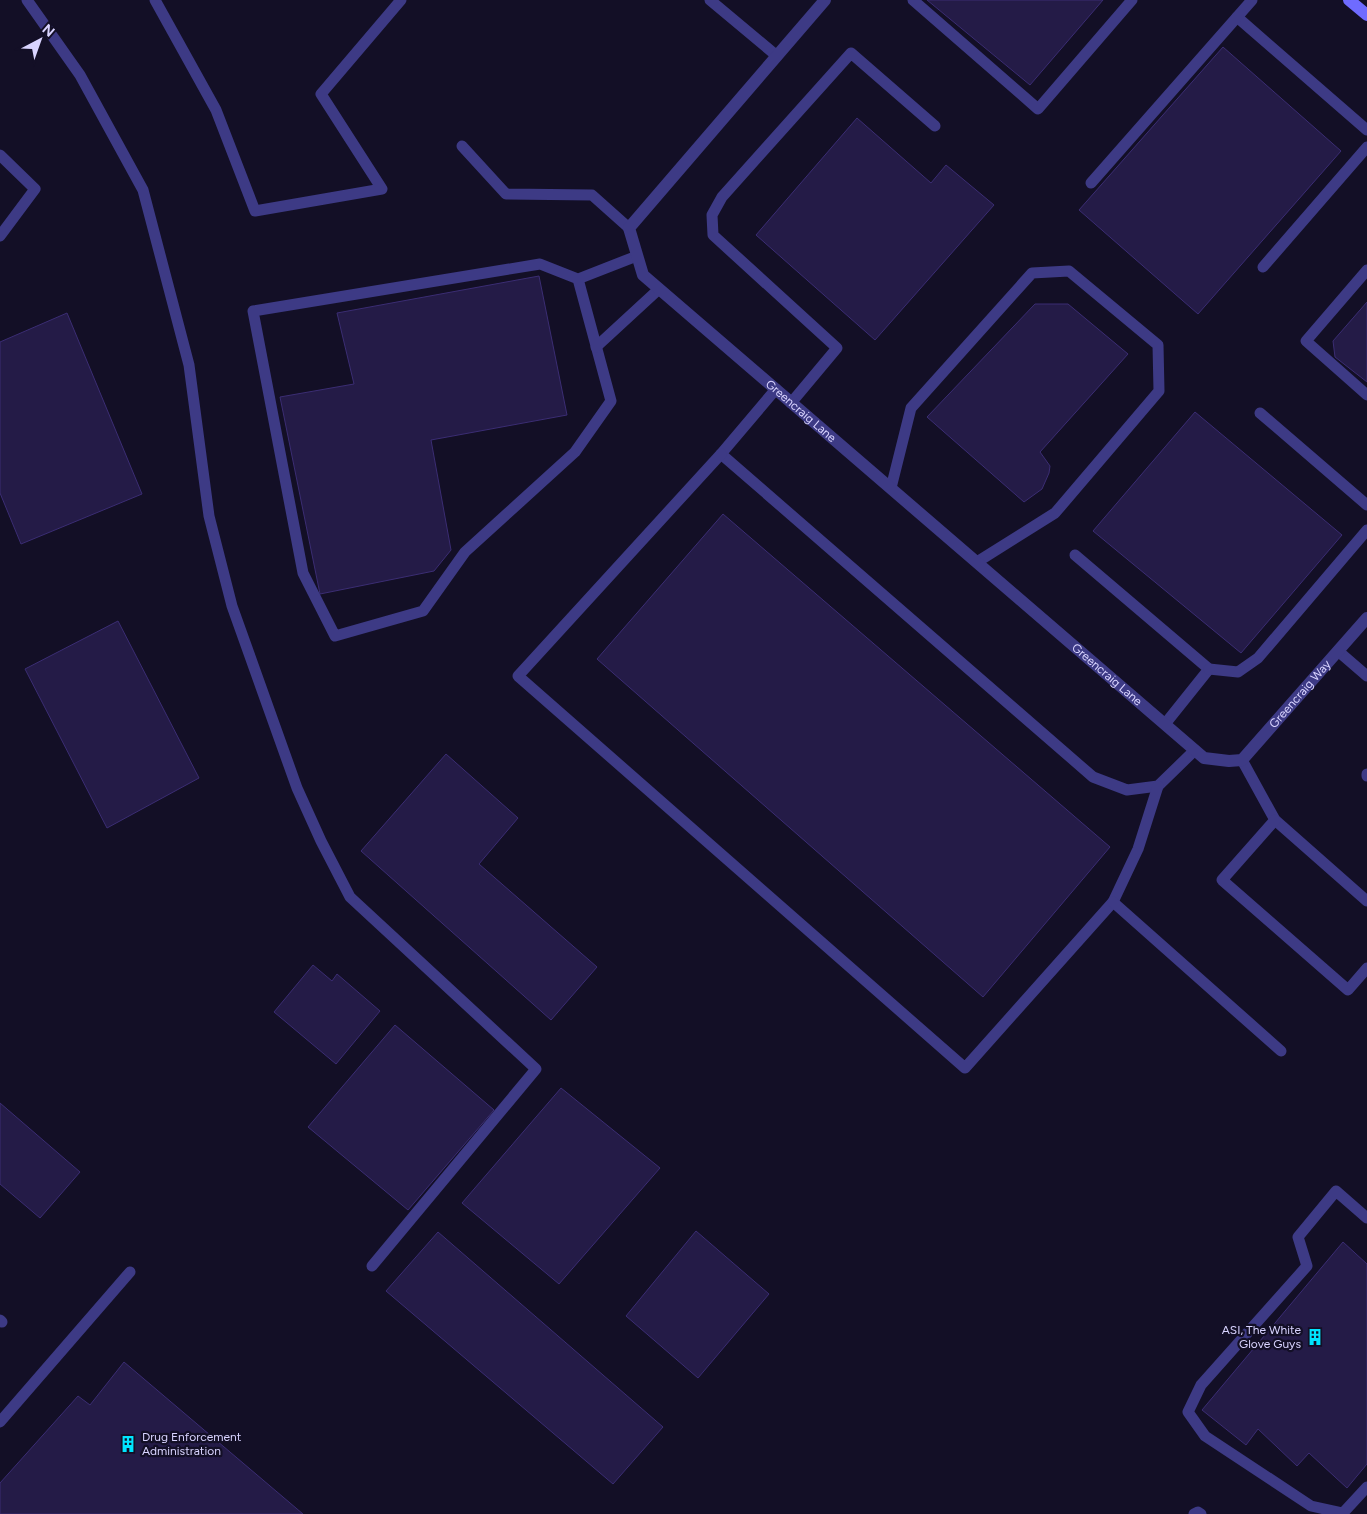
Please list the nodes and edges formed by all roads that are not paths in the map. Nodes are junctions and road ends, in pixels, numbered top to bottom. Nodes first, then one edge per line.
1 (27, 0) edge
2 (155, 0) edge
3 (401, 0) edge
4 (710, 0) edge
5 (825, 0) edge
6 (913, 0) edge
7 (1132, 0) edge
8 (1252, 0) edge
9 (1349, 0) edge
10 (1367, 15) edge
11 (1237, 17) junction
12 (777, 56) junction
13 (934, 126) dead end
14 (1367, 130) edge
15 (462, 146) dead end
16 (1367, 147) edge
17 (0, 155) edge
18 (1091, 183) dead end
19 (629, 228) junction
20 (0, 236) edge
21 (638, 256) junction
22 (1262, 267) dead end
23 (1367, 270) edge
24 (578, 279) junction
25 (659, 289) junction
26 (596, 347) junction
27 (776, 389) junction
28 (1367, 395) edge
29 (792, 402) junction
30 (1260, 413) dead end
31 (721, 454) junction
32 (891, 488) junction
33 (1367, 505) edge
34 (1367, 530) edge
35 (1075, 555) dead end
36 (976, 562) junction
37 (1367, 618) edge
38 (1338, 651) junction
39 (1209, 669) junction
40 (1367, 676) edge
41 (1165, 724) junction
42 (1194, 750) junction
43 (1236, 761) junction
44 (1158, 786) junction
45 (1275, 820) junction
46 (1367, 901) edge
47 (1112, 902) junction
48 (1367, 968) edge
49 (1281, 1051) dead end
50 (1367, 1218) edge
51 (372, 1266) dead end
52 (130, 1272) dead end
53 (0, 1422) edge
54 (1367, 1487) edge
55 (1194, 1514) edge
56 (1201, 1514) edge

1 - 51 lane
2 - 3 lane
4 - 12 lane
5 - 12 street
6 - 7 lane
8 - 11 lane
9 - 10 street
11 - 14 lane
11 - 18 lane
12 - 19 street
13 - 29 lane
15 - 19 lane
16 - 22 lane
17 - 20 lane
19 - 21 street, Greencraig Lane
21 - 24 lane
21 - 25 street, Greencraig Lane
23 - 28 lane
24 - 26 lane
24 - 26 lane
25 - 26 lane
25 - 27 street, Greencraig Lane
27 - 29 street, Greencraig Lane
27 - 31 lane
29 - 32 street, Greencraig Lane
30 - 33 lane
31 - 44 lane
31 - 47 lane
32 - 36 street, Greencraig Lane
32 - 36 lane
34 - 39 lane
35 - 39 lane
36 - 41 street, Greencraig Lane
37 - 38 street, Greencraig Way
38 - 40 lane
38 - 43 street, Greencraig Way
39 - 41 lane
41 - 42 street, Greencraig Lane
42 - 43 street, Greencraig Lane
42 - 44 lane
43 - 45 lane
44 - 47 lane
45 - 46 lane
45 - 48 lane
47 - 49 lane
50 - 54 lane
52 - 53 lane
55 - 56 lane

